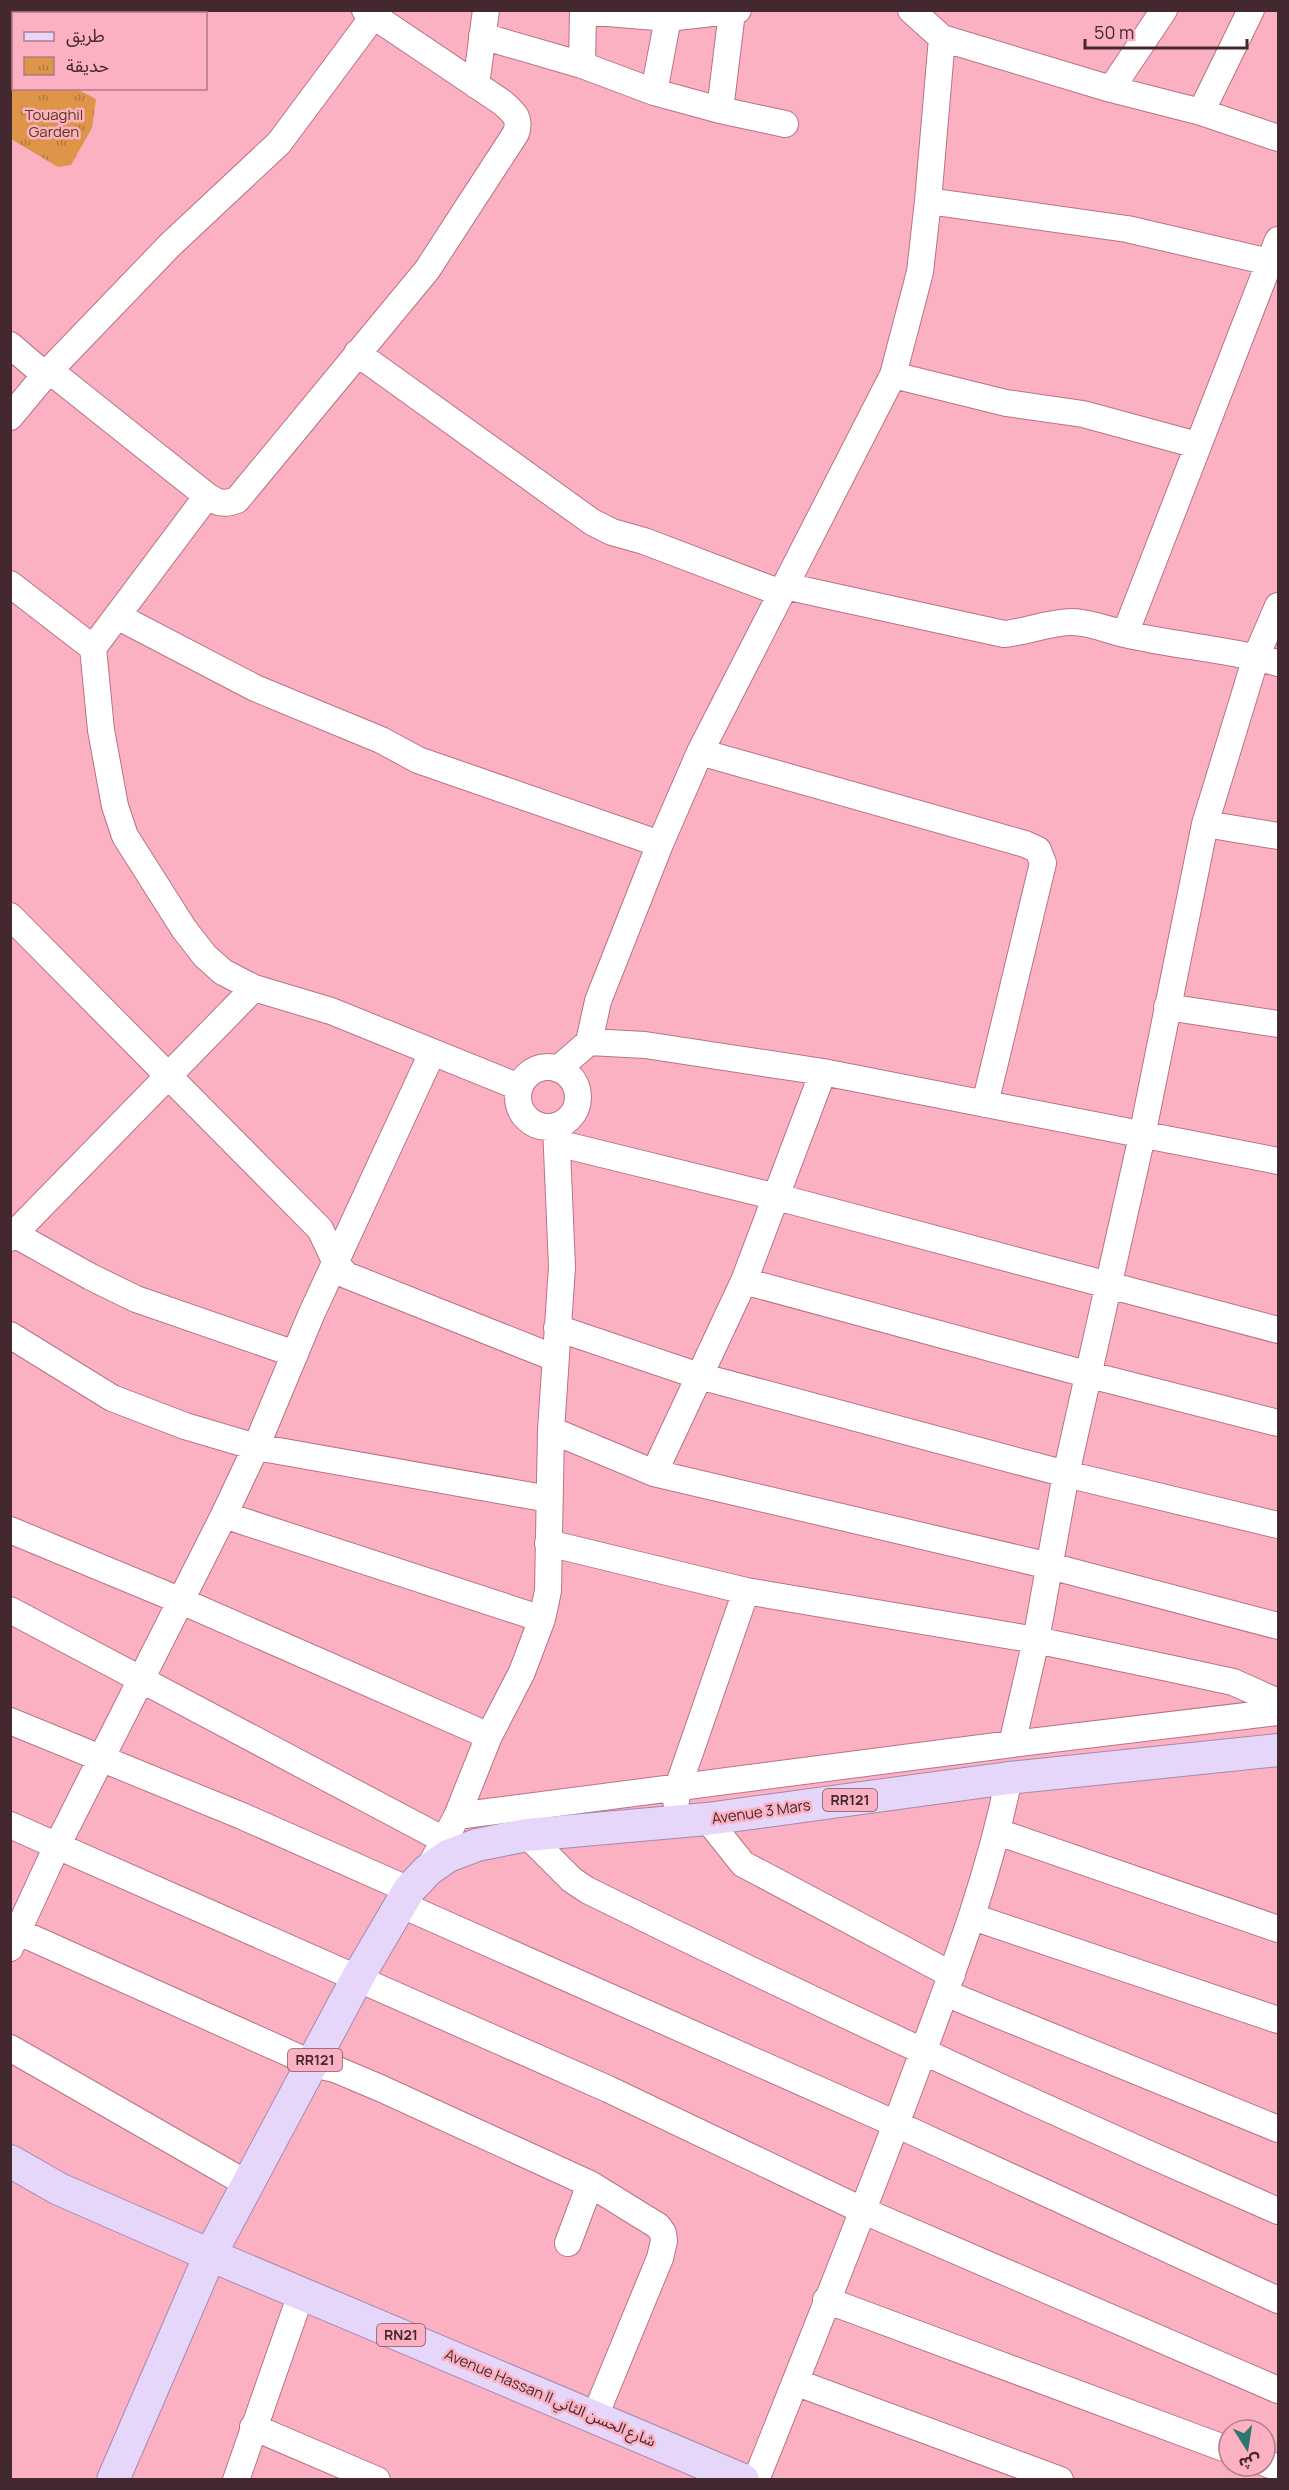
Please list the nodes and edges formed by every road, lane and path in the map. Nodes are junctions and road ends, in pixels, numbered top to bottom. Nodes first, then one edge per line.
1 (486, 10) edge
2 (911, 10) edge
3 (1164, 10) edge
4 (1251, 10) edge
5 (583, 11) edge
6 (735, 11) edge
7 (373, 13) edge
8 (668, 18) junction
9 (482, 36) junction
10 (942, 38) junction
11 (582, 65) junction
12 (476, 85) junction
13 (1111, 89) junction
14 (654, 92) junction
15 (720, 110) junction
16 (1201, 112) junction
17 (785, 124) dead end
18 (1278, 138) edge
19 (928, 201) junction
20 (1276, 256) edge
21 (10, 345) edge
22 (357, 354) junction
23 (47, 372) junction
24 (893, 375) junction
25 (10, 417) edge
26 (1197, 445) junction
27 (207, 496) junction
28 (10, 584) edge
29 (783, 589) junction
30 (1278, 606) edge
31 (117, 616) junction
32 (1125, 634) junction
33 (93, 648) junction
34 (1267, 660) edge
35 (700, 752) junction
36 (1205, 824) junction
37 (1278, 836) edge
38 (660, 844) junction
39 (10, 916) edge
40 (254, 988) junction
41 (1167, 1007) junction
42 (1278, 1024) edge
43 (589, 1042) junction
44 (432, 1053) junction
45 (558, 1069) junction
46 (823, 1072) junction
47 (169, 1075) junction
48 (519, 1087) junction
49 (985, 1104) junction
50 (556, 1135) junction
51 (1142, 1136) junction
52 (1278, 1161) edge
53 (777, 1197) junction
54 (12, 1236) edge
55 (336, 1263) junction
56 (744, 1281) junction
57 (1108, 1283) junction
58 (557, 1328) junction
59 (1278, 1330) edge
60 (10, 1335) edge
61 (295, 1354) junction
62 (555, 1358) junction
63 (699, 1376) junction
64 (1090, 1376) junction
65 (1278, 1423) edge
66 (551, 1430) junction
67 (256, 1447) junction
68 (654, 1473) junction
69 (1066, 1474) junction
70 (549, 1499) junction
71 (224, 1515) junction
72 (1278, 1525) edge
73 (10, 1530) edge
74 (548, 1543) junction
75 (1050, 1566) junction
76 (746, 1591) junction
77 (179, 1600) junction
78 (10, 1610) edge
79 (542, 1619) junction
80 (1278, 1626) edge
81 (1036, 1640) junction
82 (142, 1679) junction
83 (1278, 1702) edge
84 (1278, 1712) edge
85 (10, 1721) edge
86 (489, 1736) junction
87 (1012, 1744) junction
88 (1278, 1750) edge
89 (103, 1759) junction
90 (813, 1770) junction
91 (1009, 1778) junction
92 (678, 1788) junction
93 (814, 1804) junction
94 (457, 1816) junction
95 (707, 1819) junction
96 (673, 1822) junction
97 (10, 1825) edge
98 (998, 1832) junction
99 (527, 1835) junction
100 (444, 1840) junction
101 (57, 1845) junction
102 (412, 1888) junction
103 (973, 1917) junction
104 (1278, 1929) edge
105 (13, 1936) edge
106 (358, 1977) junction
107 (949, 1984) junction
108 (1278, 2020) edge
109 (10, 2048) edge
110 (924, 2050) junction
111 (313, 2064) junction
112 (896, 2124) junction
113 (1278, 2129) edge
114 (10, 2161) edge
115 (590, 2184) junction
116 (249, 2185) junction
117 (10, 2187) edge
118 (59, 2189) junction
119 (864, 2211) junction
120 (1278, 2211) edge
121 (568, 2243) dead end
122 (210, 2255) junction
123 (301, 2294) junction
124 (826, 2300) junction
125 (1278, 2300) edge
126 (795, 2382) junction
127 (1278, 2390) edge
128 (596, 2416) junction
129 (253, 2427) junction
130 (1217, 2446) edge
131 (1278, 2469) edge
132 (737, 2478) edge
133 (113, 2480) edge
134 (236, 2480) edge
135 (377, 2480) edge
136 (1060, 2480) edge
137 (1275, 2480) edge

1 - 9 street
2 - 10 street
3 - 13 street
4 - 16 street
5 - 8 street
5 - 11 street
6 - 8 street
6 - 15 street
7 - 12 street
7 - 23 street
8 - 14 street
9 - 11 street
9 - 12 street
10 - 13 street
10 - 19 street
11 - 14 street
12 - 22 street
13 - 16 street
14 - 15 street
15 - 17 street
16 - 18 street
19 - 20 street
19 - 24 street
20 - 26 street
21 - 23 street
22 - 27 street
22 - 29 street
23 - 25 street
23 - 27 street
24 - 26 street
24 - 29 street
26 - 32 street
27 - 31 street
28 - 33 street
29 - 32 street
29 - 35 street
30 - 34 street
31 - 33 street
31 - 38 street
32 - 34 street
33 - 40 street
34 - 36 street
35 - 38 street
35 - 49 street
36 - 37 street
36 - 41 street
38 - 43 street
39 - 47 street
40 - 44 street
40 - 47 street
41 - 42 street
41 - 51 street
43 - 45 street
43 - 46 street
44 - 48 street
44 - 55 street
45 - 48 street
45 - 50 street
46 - 49 street
46 - 53 street
47 - 54 street
47 - 55 street
48 - 50 street
49 - 51 street
50 - 53 street
50 - 58 street
51 - 52 street
51 - 57 street
53 - 56 street
53 - 57 street
54 - 61 street
55 - 61 street
55 - 62 street
56 - 63 street
56 - 64 street
57 - 59 street
57 - 64 street
58 - 62 street
58 - 63 street
60 - 67 street
61 - 67 street
62 - 66 street
63 - 68 street
63 - 69 street
64 - 65 street
64 - 69 street
66 - 68 street
66 - 70 street
67 - 70 street
67 - 71 street
68 - 75 street
69 - 72 street
69 - 75 street
70 - 74 street
71 - 77 street
71 - 79 street
73 - 77 street
74 - 76 street
74 - 79 street
75 - 80 street
75 - 81 street
76 - 81 street
76 - 92 street
77 - 82 street
77 - 86 street
78 - 82 street
79 - 86 street
81 - 83 street
81 - 87 street
82 - 89 street
82 - 100 street
84 - 87 street
85 - 89 street
86 - 94 street
87 - 90 street
88 - 91 main road, Avenue 3 Mars / RR121
89 - 101 street
89 - 102 street
90 - 92 street
90 - 93 street
91 - 93 main road, Avenue 3 Mars / RR121
91 - 98 street
92 - 94 street
92 - 96 street
93 - 95 main road, Avenue 3 Mars / RR121
94 - 100 street
95 - 96 main road, Avenue 3 Mars / RR121
95 - 107 street
96 - 99 main road, Avenue 3 Mars / RR121
97 - 101 street
98 - 103 street
98 - 104 street
99 - 102 main road, Avenue 3 Mars / RR121
99 - 110 street
100 - 102 street
101 - 105 street
101 - 106 street
102 - 106 main road, RR121
102 - 112 street
103 - 107 street
103 - 108 street
105 - 111 street
106 - 111 main road, RR121
106 - 119 street
107 - 110 street
107 - 113 street
109 - 116 street
110 - 112 street
110 - 120 street
111 - 115 street
111 - 116 main road, RR121
112 - 119 street
112 - 125 street
114 - 118 main road, Avenue Hassan II شارع الحسن الثاني / RN21
115 - 121 street
115 - 128 street
116 - 122 main road, RR121
117 - 118 main road, Avenue Hassan II شارع الحسن الثاني / RN21
118 - 122 main road, Avenue Hassan II شارع الحسن الثاني / RN21
119 - 124 street
119 - 127 street
122 - 123 main road, Avenue Hassan II شارع الحسن الثاني / RN21
122 - 133 main road, RR121
123 - 128 main road, Avenue Hassan II شارع الحسن الثاني / RN21
123 - 129 street
124 - 126 street
124 - 130 street
126 - 132 street
126 - 136 street
128 - 132 main road, Avenue Hassan II شارع الحسن الثاني / RN21
129 - 134 street
129 - 135 street
131 - 137 street

